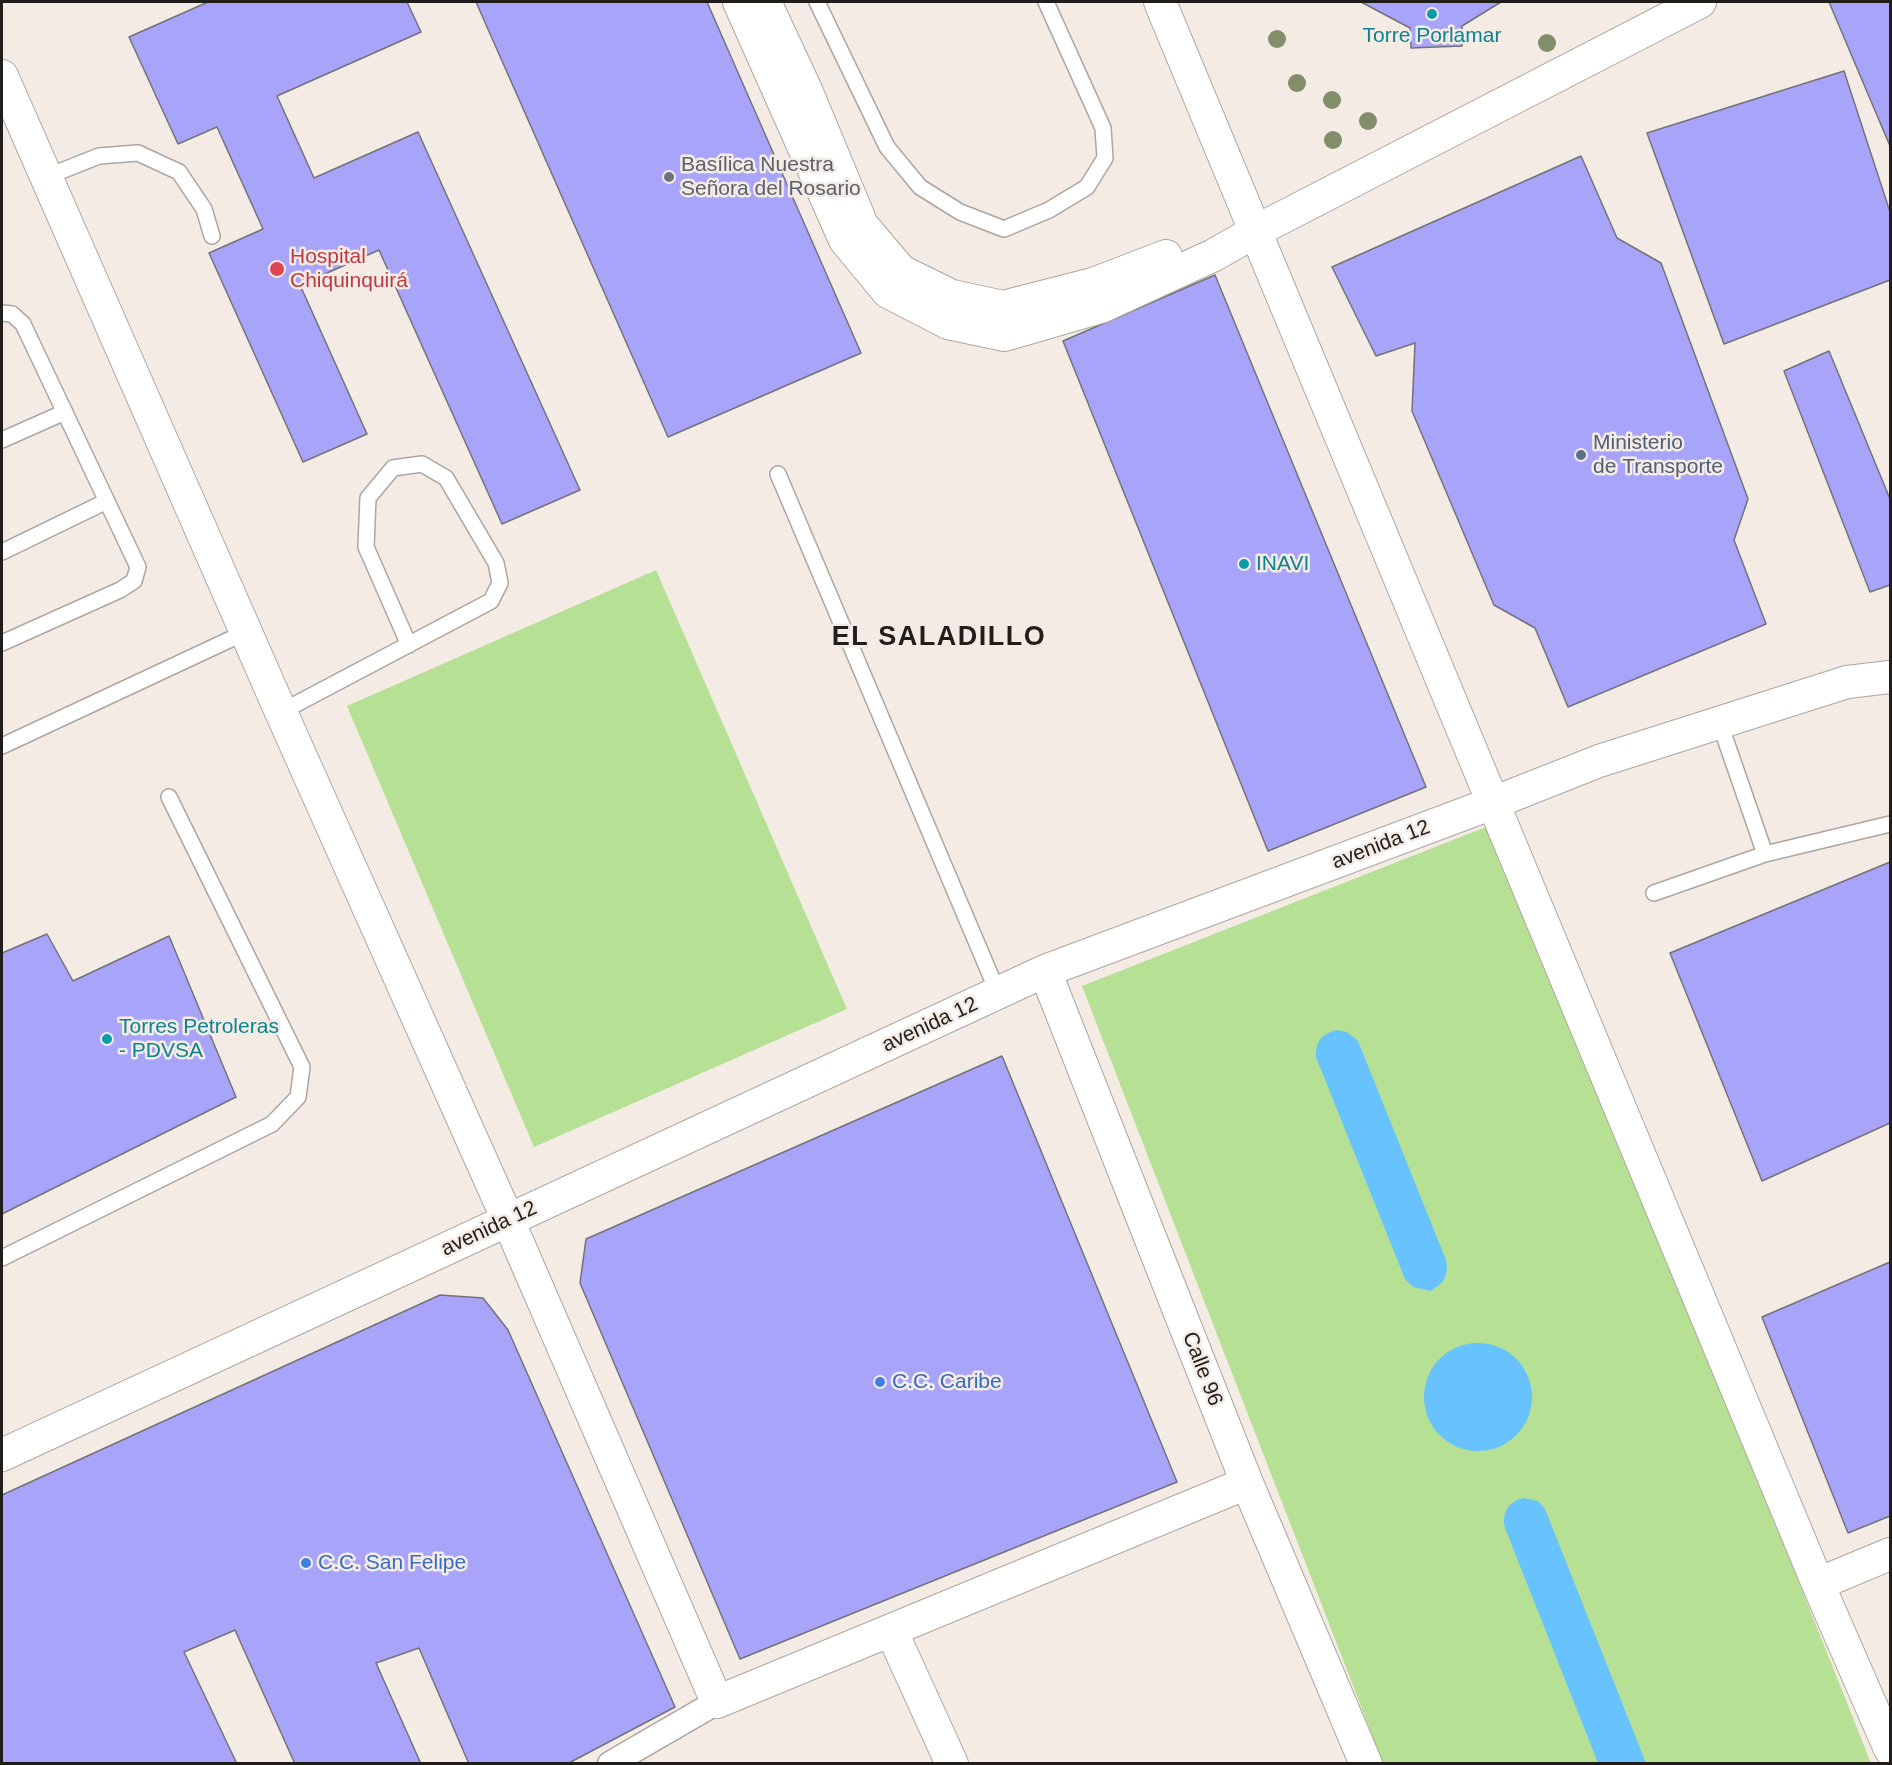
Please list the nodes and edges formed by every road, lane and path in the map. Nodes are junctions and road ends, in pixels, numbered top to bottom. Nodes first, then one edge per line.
1 (739, 2) edge
2 (765, 2) edge
3 (817, 2) edge
4 (1046, 2) edge
5 (1160, 2) edge
6 (1700, 2) edge
7 (2, 76) edge
8 (46, 177) junction
9 (1256, 231) junction
10 (212, 236) dead end
11 (2, 314) edge
12 (65, 412) junction
13 (2, 440) edge
14 (778, 474) dead end
15 (107, 501) junction
16 (2, 552) edge
17 (246, 632) junction
18 (2, 643) edge
19 (409, 645) junction
20 (1890, 677) edge
21 (281, 712) junction
22 (1719, 721) junction
23 (2, 746) edge
24 (169, 797) dead end
25 (1493, 803) junction
26 (1890, 824) edge
27 (1766, 854) junction
28 (1654, 892) dead end
29 (1045, 971) junction
30 (998, 993) junction
31 (508, 1220) junction
32 (2, 1258) edge
33 (2, 1455) edge
34 (1247, 1483) junction
35 (1890, 1554) edge
36 (1818, 1584) junction
37 (891, 1630) junction
38 (717, 1702) junction
39 (1890, 1749) edge
40 (610, 1764) edge
41 (952, 1764) edge
42 (1366, 1764) edge

1 - 9 street
2 - 9 street
3 - 4 lane
5 - 9 street
6 - 9 street
7 - 8 street
8 - 10 lane
8 - 17 street
9 - 25 street
11 - 12 lane
12 - 13 lane
12 - 15 lane
14 - 30 lane
15 - 16 lane
15 - 18 lane
17 - 21 street
17 - 23 lane
19 - 19 lane
19 - 21 lane
20 - 22 street, avenida 12
21 - 31 street
22 - 25 street, avenida 12
22 - 27 lane
24 - 32 lane
25 - 29 street, avenida 12
25 - 36 street
26 - 27 lane
27 - 28 lane
29 - 30 street, avenida 12
29 - 34 street, Calle 96
30 - 31 street, avenida 12
31 - 33 street, avenida 12
31 - 38 street
34 - 37 street
34 - 42 street, Calle 96
35 - 36 street
36 - 39 street
37 - 38 street
37 - 41 street
38 - 40 street

